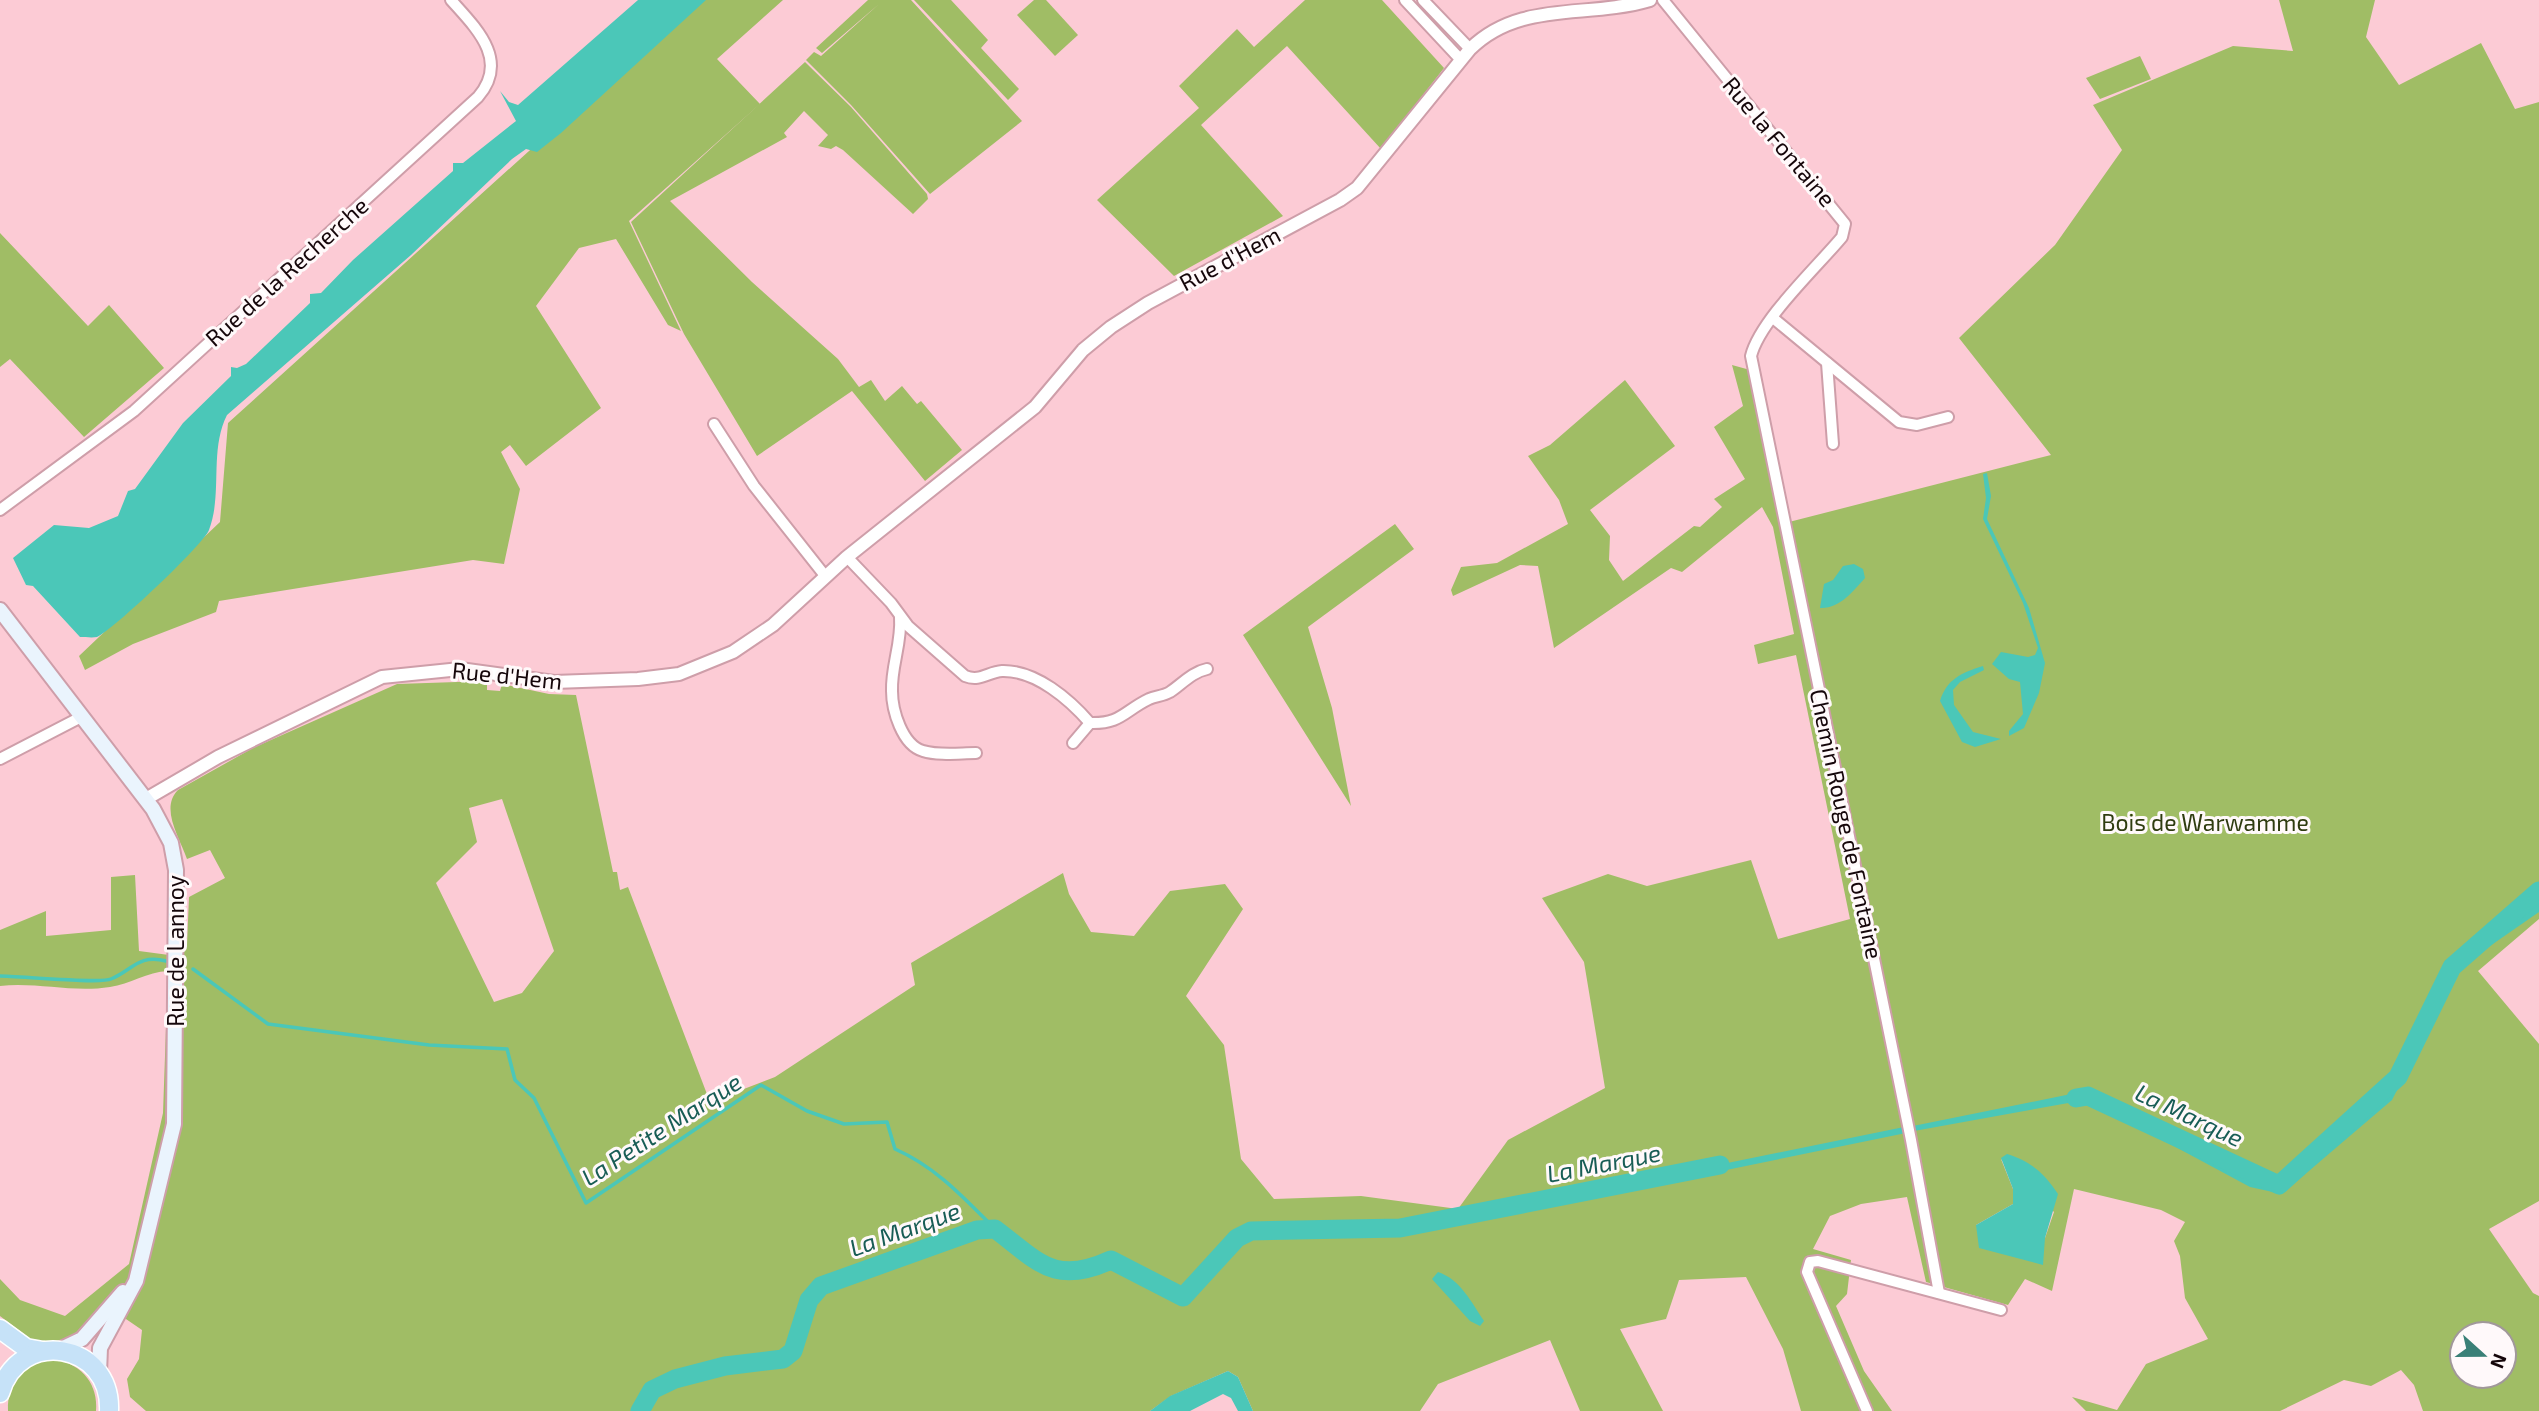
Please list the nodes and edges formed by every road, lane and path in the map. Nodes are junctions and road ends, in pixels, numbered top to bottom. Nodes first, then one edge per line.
1 (451, 0) edge
2 (1405, 0) edge
3 (1423, 0) edge
4 (1650, 0) edge
5 (1663, 0) edge
6 (1470, 49) junction
7 (1461, 60) junction
8 (1773, 318) junction
9 (1751, 356) joint
10 (1827, 363) junction
11 (1948, 417) dead end
12 (714, 424) dead end
13 (1833, 444) dead end
14 (0, 510) edge
15 (847, 557) junction
16 (826, 577) junction
17 (0, 610) edge
18 (900, 617) junction
19 (1207, 669) dead end
20 (83, 716) junction
21 (1090, 723) junction
22 (1073, 743) dead end
23 (976, 753) dead end
24 (0, 759) edge
25 (146, 799) junction
26 (141, 1260) junction
27 (1939, 1293) junction
28 (2001, 1310) dead end
29 (0, 1329) edge
30 (51, 1351) junction
31 (99, 1373) junction
32 (0, 1393) edge
33 (108, 1403) edge
34 (120, 1411) edge
35 (1867, 1411) edge

1 - 14 street, Rue de la Recherche
2 - 7 street
3 - 6 street
4 - 6 street, Rue d'Hem
5 - 8 street, Rue la Fontaine
6 - 7 street, Rue d'Hem
7 - 15 street, Rue d'Hem
8 - 9 street, Rue la Fontaine
8 - 10 street
9 - 27 street, Chemin Rouge de Fontaine
10 - 11 street
10 - 13 street
12 - 16 street
15 - 16 street, Rue d'Hem
15 - 18 street
16 - 25 street, Rue d'Hem
17 - 20 main road, Rue de Lannoy
18 - 21 street
18 - 23 street
19 - 21 street
20 - 24 street
20 - 25 main road, Rue de Lannoy
21 - 22 street
25 - 26 main road, Rue de Lannoy
26 - 30 main road, Rue de Lannoy
26 - 31 main road, Rue de Lannoy
27 - 28 street
27 - 35 street
29 - 30 highway
30 - 31 highway
30 - 32 highway
31 - 33 highway
33 - 34 highway

